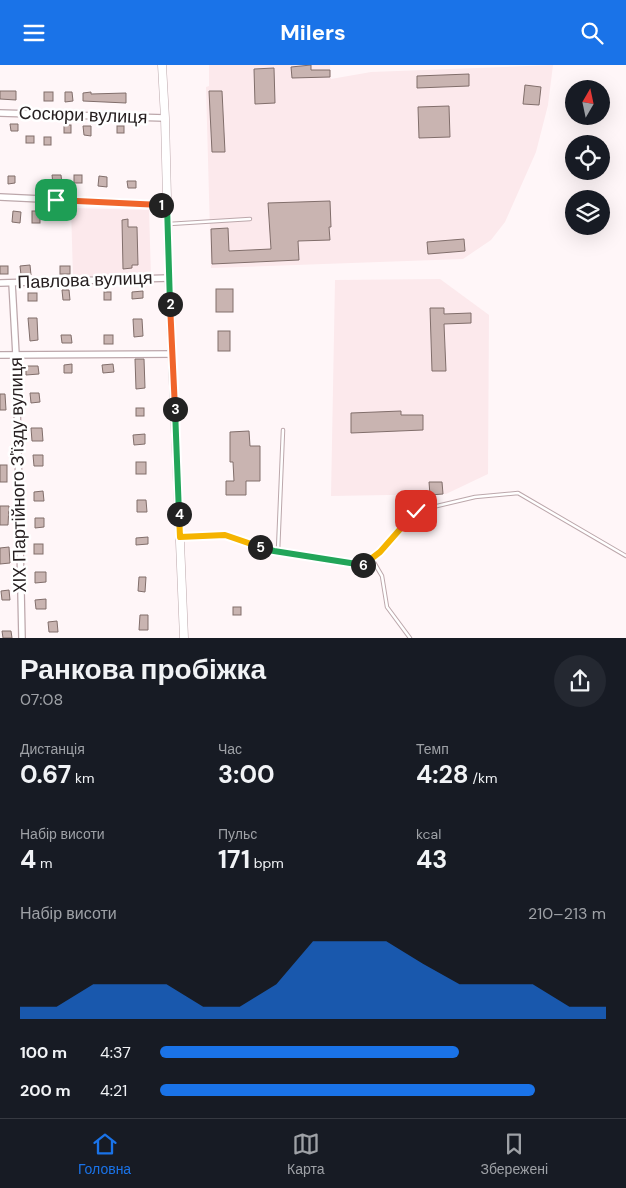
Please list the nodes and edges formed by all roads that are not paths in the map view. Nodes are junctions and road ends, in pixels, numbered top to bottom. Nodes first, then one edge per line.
1 (162, 65) edge
2 (0, 113) edge
3 (165, 118) junction
4 (0, 197) edge
5 (167, 205) junction
6 (250, 219) dead end
7 (168, 224) junction
8 (169, 278) junction
9 (0, 283) edge
10 (12, 283) junction
11 (172, 354) junction
12 (0, 355) edge
13 (16, 355) junction
14 (283, 430) dead end
15 (180, 537) junction
16 (278, 551) junction
17 (626, 556) edge
18 (372, 559) junction
19 (22, 638) edge
20 (184, 638) edge
21 (410, 638) edge

1 - 3 main road
2 - 3 street, Сосюри вулиця
3 - 5 main road
4 - 5 street
5 - 7 main road
6 - 7 lane
7 - 8 main road
8 - 10 street, Павлова вулиця
8 - 11 main road
9 - 10 street, Павлова вулиця
10 - 13 street, XIX Партійного З'їзду вулиця
11 - 13 street
11 - 15 main road
12 - 13 street
13 - 19 street, XIX Партійного З'їзду вулиця
14 - 16 lane
15 - 16 lane
15 - 20 main road
16 - 18 lane
17 - 18 lane
18 - 21 lane

